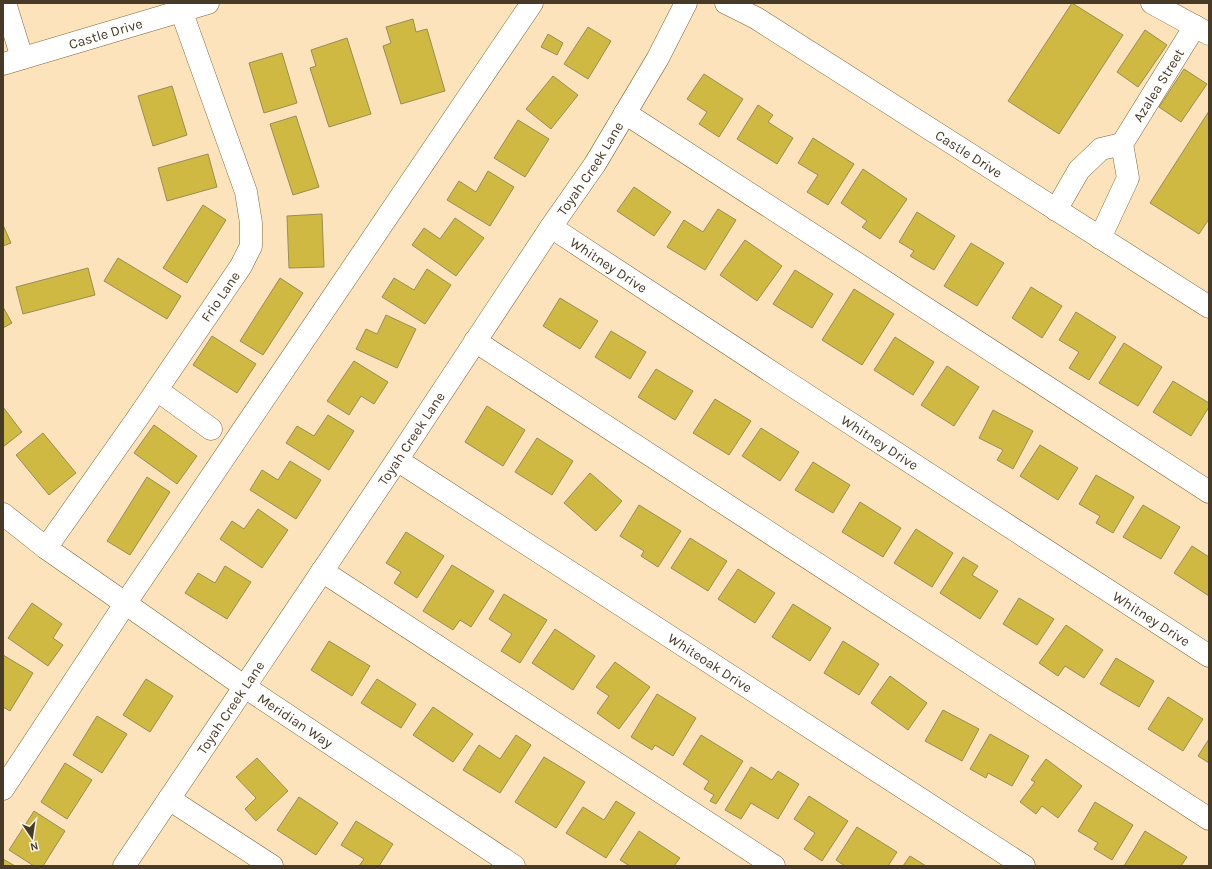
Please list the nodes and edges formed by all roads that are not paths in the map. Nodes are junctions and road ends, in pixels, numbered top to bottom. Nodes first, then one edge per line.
1 (5, 3) edge
2 (208, 3) edge
3 (532, 3) edge
4 (686, 3) edge
5 (726, 3) edge
6 (1152, 3) edge
7 (181, 10) junction
8 (1202, 30) edge
9 (12, 61) edge
10 (625, 113) junction
11 (1122, 144) junction
12 (1056, 210) junction
13 (551, 227) junction
14 (1100, 238) junction
15 (1209, 307) edge
16 (475, 341) junction
17 (157, 390) junction
18 (211, 429) dead end
19 (397, 460) junction
20 (1209, 492) edge
21 (6, 524) edge
22 (46, 548) junction
23 (322, 571) junction
24 (126, 604) junction
25 (1209, 656) edge
26 (245, 687) junction
27 (3, 789) edge
28 (169, 799) junction
29 (1209, 819) edge
30 (124, 866) edge
31 (272, 866) edge
32 (514, 866) edge
33 (774, 866) edge
34 (1024, 866) edge

1 - 9 street
2 - 7 street, Castle Drive
3 - 24 street
4 - 10 street, Toyah Creek Lane
5 - 12 street, Castle Drive
6 - 8 street
7 - 9 street, Castle Drive
7 - 17 street, Frio Lane
8 - 11 street, Azalea Street
10 - 13 street, Toyah Creek Lane
10 - 20 street
11 - 12 street
11 - 14 street
12 - 14 street, Castle Drive
13 - 16 street, Toyah Creek Lane
13 - 25 street, Whitney Drive
14 - 15 street, Castle Drive
16 - 19 street, Toyah Creek Lane
16 - 29 street
17 - 18 street
17 - 22 street, Frio Lane
19 - 23 street, Toyah Creek Lane
19 - 34 street, Whiteoak Drive
21 - 22 street, Meridian Way
22 - 24 street, Meridian Way
23 - 26 street, Toyah Creek Lane
23 - 33 street
24 - 26 street, Meridian Way
24 - 27 street
26 - 28 street, Toyah Creek Lane
26 - 32 street, Meridian Way
28 - 30 street, Toyah Creek Lane
28 - 31 street

